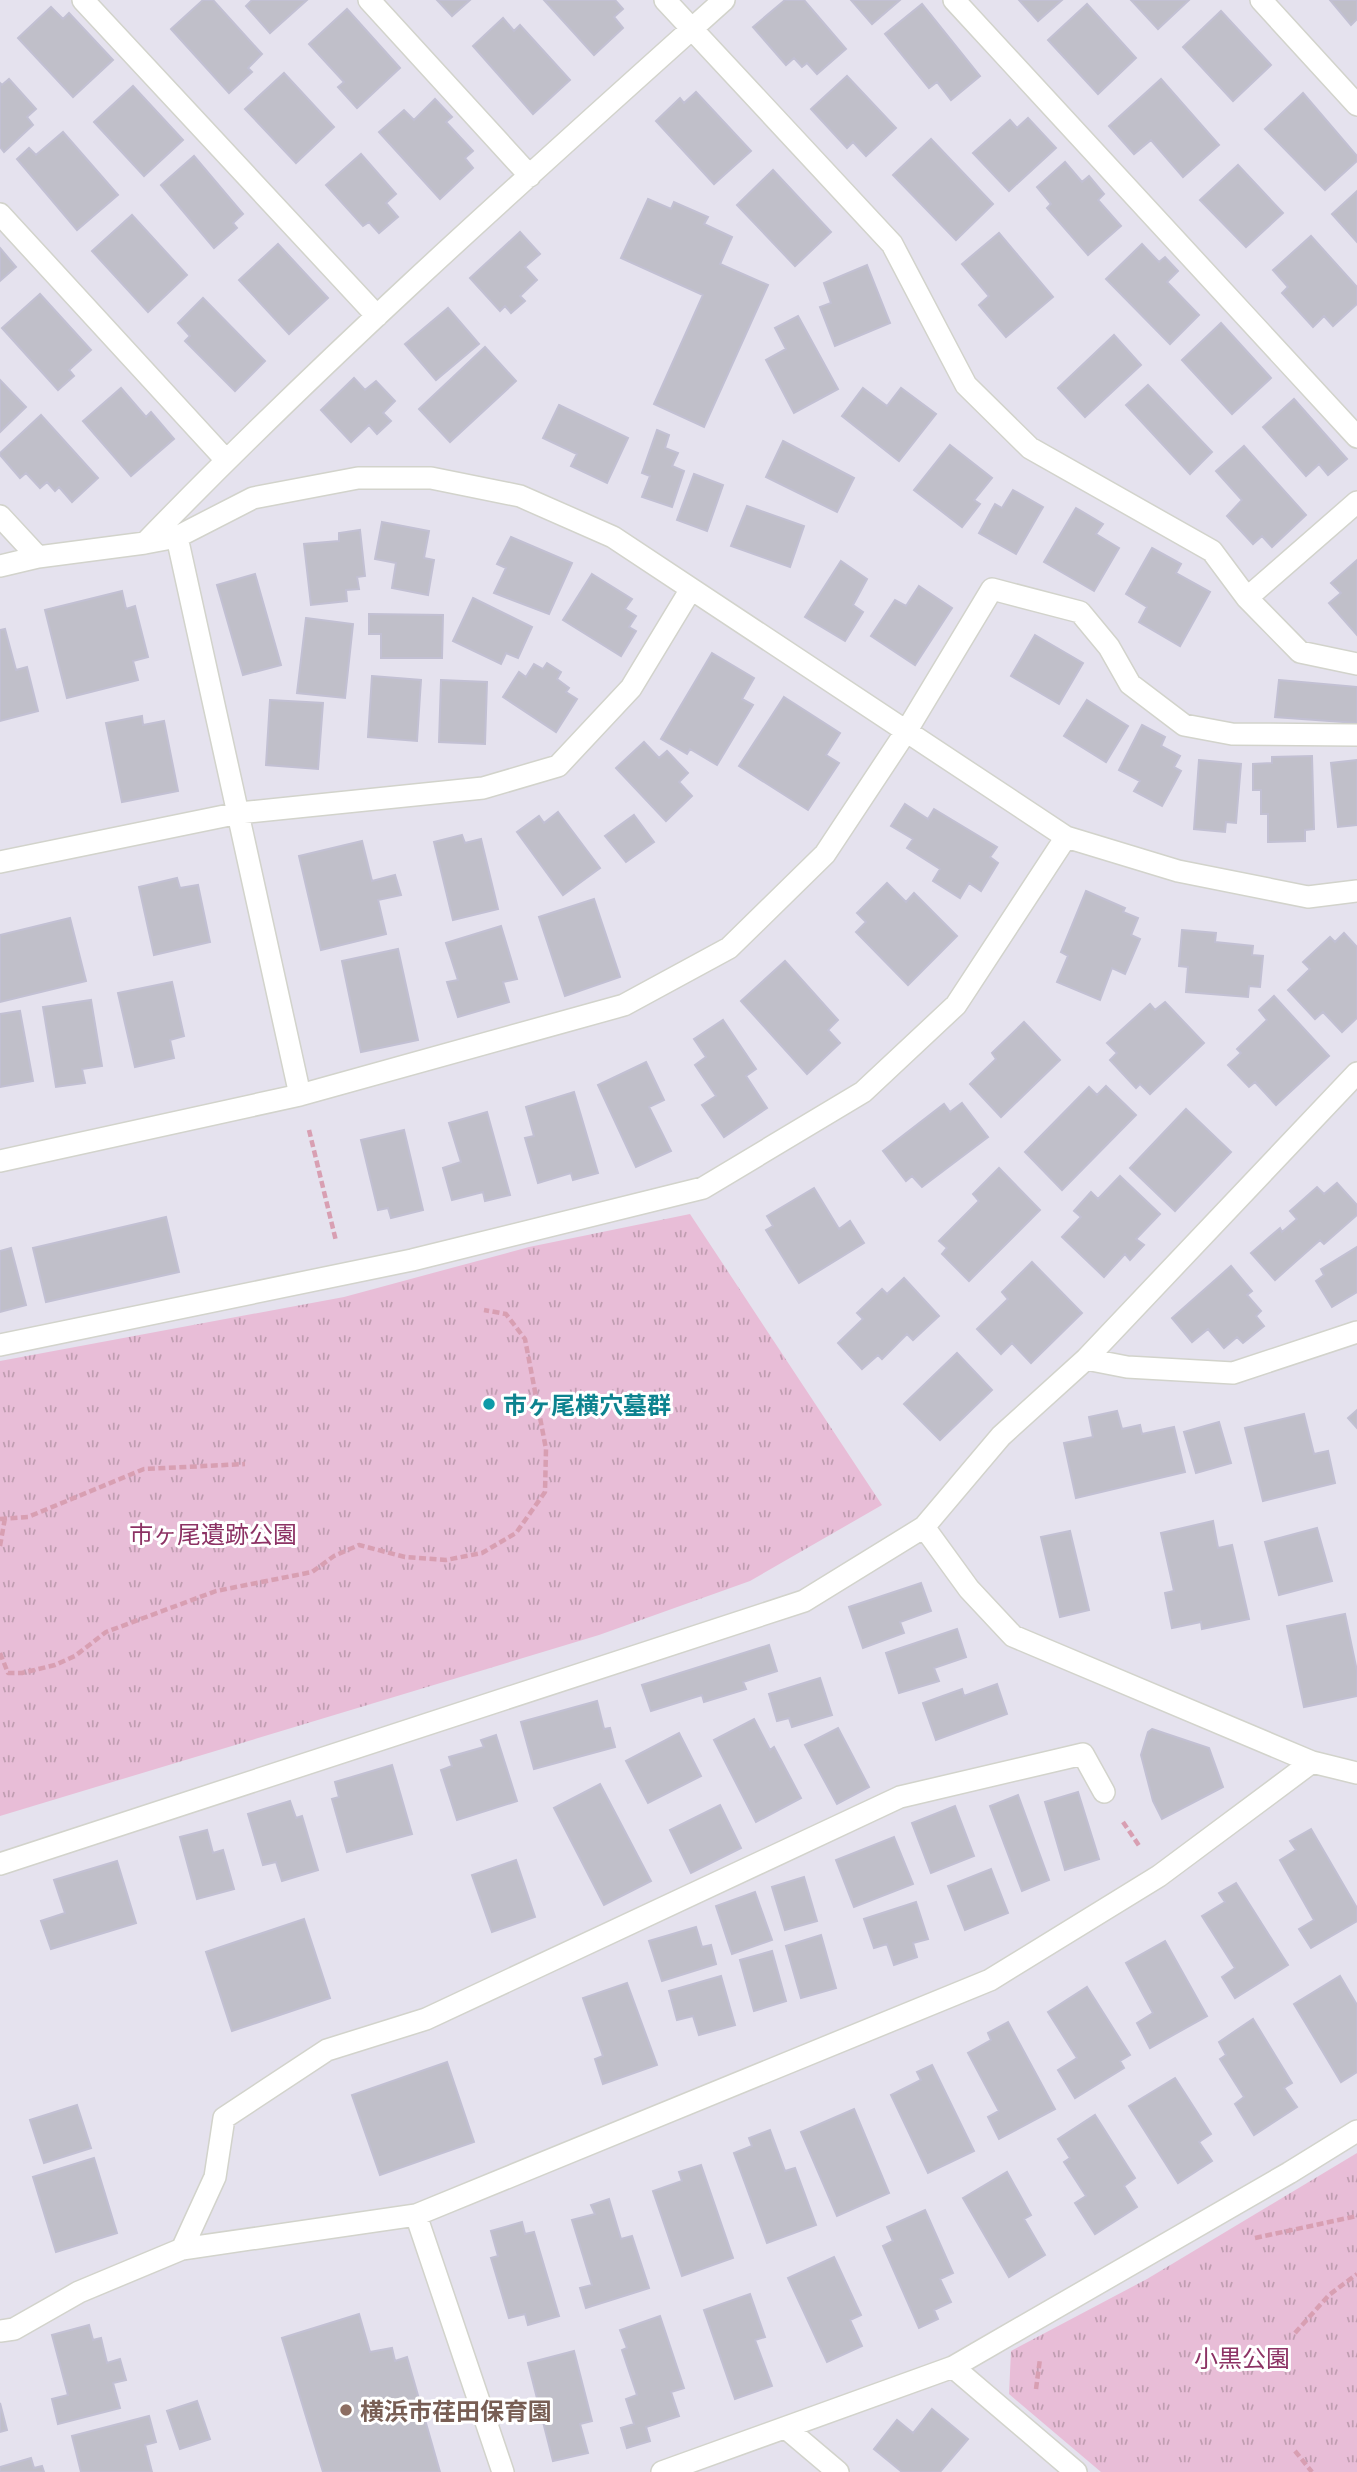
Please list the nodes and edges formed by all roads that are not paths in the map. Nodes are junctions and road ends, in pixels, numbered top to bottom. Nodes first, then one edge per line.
1 (83, 0) edge
2 (369, 0) edge
3 (665, 0) edge
4 (724, 0) edge
5 (954, 0) edge
6 (1261, 0) edge
7 (692, 29) junction
8 (1357, 105) edge
9 (530, 176) junction
10 (0, 214) edge
11 (377, 316) junction
12 (1357, 437) edge
13 (226, 460) junction
14 (1357, 502) edge
15 (0, 516) edge
16 (177, 537) junction
17 (145, 543) junction
18 (38, 557) junction
19 (0, 566) edge
20 (691, 589) junction
21 (1247, 597) junction
22 (1357, 664) edge
23 (907, 730) junction
24 (1357, 735) edge
25 (239, 813) junction
26 (1066, 837) junction
27 (0, 862) edge
28 (1357, 891) edge
29 (1357, 1073) edge
30 (300, 1096) junction
31 (0, 1161) edge
32 (1357, 1332) edge
33 (0, 1345) edge
34 (1086, 1359) junction
35 (924, 1527) junction
36 (1312, 1762) junction
37 (1357, 1773) edge
38 (1104, 1792) road end
39 (0, 1864) edge
40 (1357, 2130) edge
41 (416, 2215) junction
42 (182, 2249) junction
43 (0, 2331) edge
44 (953, 2367) junction
45 (786, 2428) junction
46 (503, 2472) edge
47 (662, 2472) edge
48 (838, 2472) edge
49 (1076, 2472) edge

1 - 11 street
2 - 9 street
3 - 7 street
4 - 7 street
5 - 12 street
6 - 8 street
7 - 9 street
7 - 21 street
9 - 11 street
10 - 13 street
11 - 13 street
13 - 17 street
14 - 21 street
15 - 18 street
16 - 17 street
16 - 20 street
16 - 25 street
17 - 18 street
18 - 19 street
20 - 23 street
20 - 25 street
21 - 22 street
23 - 24 street
23 - 26 street
23 - 30 street
25 - 27 street
25 - 30 street
26 - 28 street
26 - 33 street
29 - 34 street
30 - 31 street
32 - 34 street
34 - 35 street
35 - 36 street
35 - 39 street
36 - 37 street
36 - 41 street
38 - 42 street
40 - 44 street
41 - 42 street
41 - 46 street
42 - 43 street
44 - 45 street
44 - 49 street
45 - 47 street
45 - 48 street

